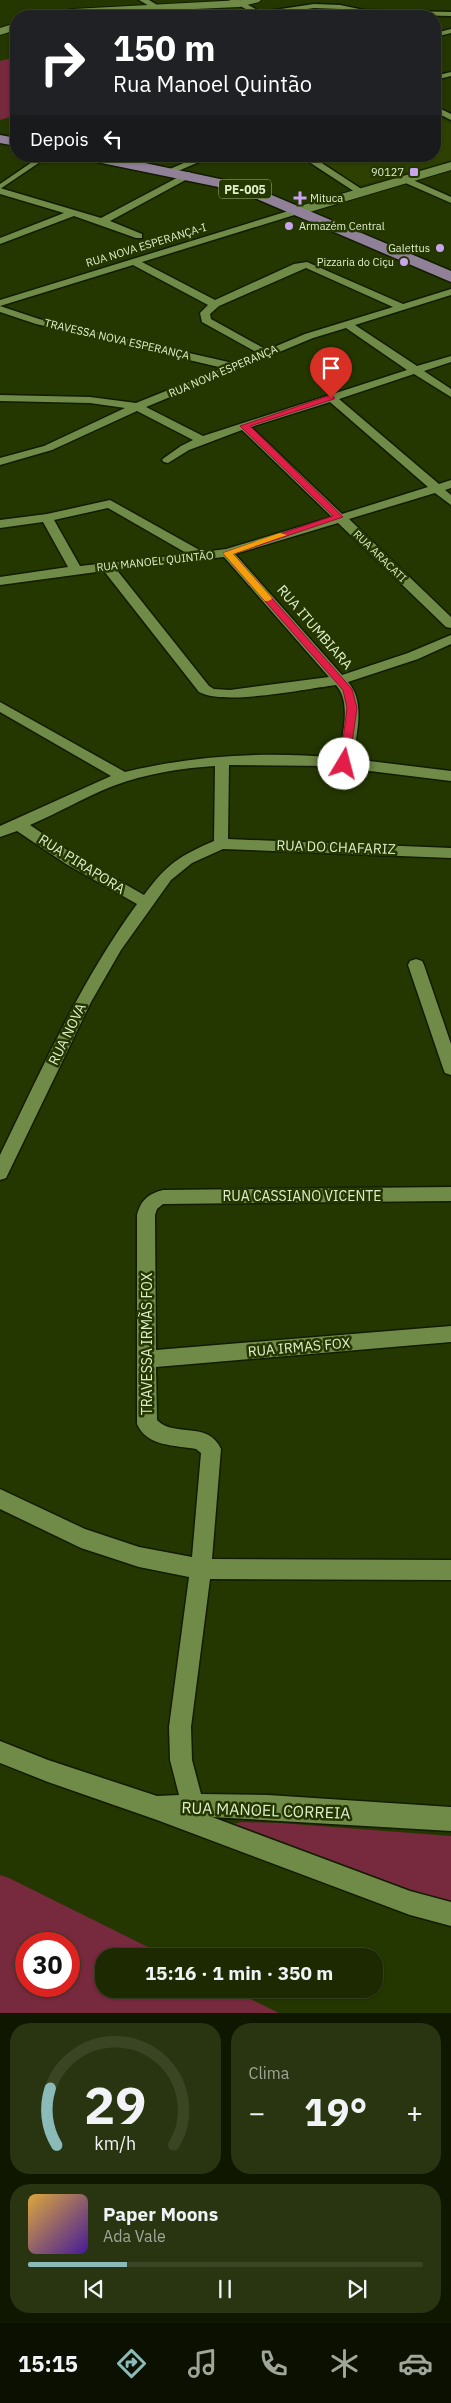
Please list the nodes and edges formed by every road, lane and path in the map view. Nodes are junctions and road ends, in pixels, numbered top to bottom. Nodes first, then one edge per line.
1 (143, 0) edge
2 (255, 0) edge
3 (236, 2) edge
4 (155, 8) junction
5 (129, 10) edge
6 (159, 10) edge
7 (252, 10) edge
8 (291, 10) edge
9 (354, 10) edge
10 (37, 162) edge
11 (117, 162) edge
12 (194, 162) edge
13 (314, 162) edge
14 (451, 166) edge
15 (168, 172) junction
16 (188, 175) junction
17 (404, 179) junction
18 (0, 187) edge
19 (0, 191) edge
20 (361, 192) junction
21 (451, 200) edge
22 (298, 211) junction
23 (72, 212) junction
24 (102, 221) junction
25 (139, 236) dead end
26 (0, 241) edge
27 (134, 262) junction
28 (451, 277) edge
29 (451, 292) edge
30 (0, 303) edge
31 (215, 304) junction
32 (404, 308) junction
33 (0, 309) edge
34 (348, 324) junction
35 (265, 353) junction
36 (451, 359) edge
37 (234, 366) junction
38 (415, 370) junction
39 (451, 394) edge
40 (0, 398) edge
41 (331, 398) junction
42 (137, 407) junction
43 (244, 426) junction
44 (201, 440) junction
45 (168, 460) dead end
46 (0, 462) edge
47 (451, 484) edge
48 (436, 488) junction
49 (451, 501) edge
50 (339, 517) junction
51 (47, 518) junction
52 (0, 524) edge
53 (227, 553) junction
54 (202, 556) junction
55 (108, 566) junction
56 (76, 570) junction
57 (0, 581) edge
58 (451, 624) edge
59 (451, 639) edge
60 (340, 680) junction
61 (0, 706) edge
62 (222, 760) junction
63 (344, 764) junction
64 (451, 776) edge
65 (123, 777) junction
66 (19, 825) junction
67 (0, 832) edge
68 (221, 844) junction
69 (451, 853) edge
70 (145, 902) junction
71 (416, 965) dead end
72 (451, 1068) edge
73 (0, 1173) edge
74 (451, 1194) edge
75 (153, 1200) joint
76 (451, 1334) edge
77 (147, 1360) junction
78 (0, 1499) edge
79 (201, 1569) junction
80 (451, 1570) edge
81 (0, 1752) edge
82 (194, 1806) junction
83 (157, 1808) junction
84 (451, 1819) edge
85 (451, 1914) edge

1 - 4 street
2 - 3 main road
3 - 4 main road
3 - 7 street
4 - 5 main road
4 - 6 street
8 - 9 street
10 - 18 street
11 - 15 main road, PE-005
12 - 15 street
13 - 20 street
14 - 17 main road
15 - 16 main road, PE-005
16 - 22 main road, PE-005
16 - 24 street
17 - 20 main road
17 - 21 street
19 - 23 street
20 - 22 main road
22 - 27 street, RUA NOVA ESPERANÇA-I
22 - 28 main road, PE-005
23 - 24 street
23 - 26 street
24 - 25 street
27 - 30 street, RUA NOVA ESPERANÇA-I
27 - 31 street
29 - 32 street, RUA NOVA ESPERANÇA
31 - 32 street
31 - 35 street
32 - 34 street, RUA NOVA ESPERANÇA
33 - 37 street, TRAVESSA NOVA ESPERANÇA
34 - 35 street, RUA NOVA ESPERANÇA
34 - 38 street
35 - 37 street, RUA NOVA ESPERANÇA
36 - 38 street
37 - 42 street, RUA NOVA ESPERANÇA
38 - 39 street
38 - 41 street
40 - 42 street
41 - 43 street
41 - 48 street
42 - 44 street
42 - 46 street, RUA NOVA ESPERANÇA
43 - 44 street
43 - 50 street, RUA ARACATI
44 - 45 street
47 - 48 street, RUA MANOEL QUINTÃO
48 - 49 street
48 - 50 street, RUA MANOEL QUINTÃO
50 - 53 street, RUA MANOEL QUINTÃO
50 - 58 street, RUA ARACATI
51 - 52 street
51 - 54 street
51 - 56 street
53 - 54 street, RUA MANOEL QUINTÃO
53 - 60 street, RUA ITUMBIARA
54 - 55 street, RUA MANOEL QUINTÃO
55 - 56 street, RUA MANOEL QUINTÃO
55 - 60 street
56 - 57 street, RUA MANOEL QUINTÃO
59 - 60 street
60 - 63 street, RUA ITUMBIARA
61 - 65 street
62 - 63 street
62 - 65 street
62 - 68 street
63 - 64 street
65 - 66 street
66 - 67 street
66 - 70 street, RUA PIRAPORA
68 - 69 street, RUA DO CHAFARIZ
68 - 70 street, RUA NOVA
70 - 73 street, RUA NOVA
71 - 72 street
74 - 75 street, RUA CASSIANO VICENTE
75 - 77 street, TRAVESSA IRMÃS FOX
76 - 77 street, RUA IRMAS FOX
77 - 79 street, TRAVESSA IRMÃS FOX
78 - 79 street
79 - 80 street
79 - 82 street
81 - 83 street, RUA MANOEL CORREIA
82 - 83 street, RUA MANOEL CORREIA
82 - 84 street, RUA MANOEL CORREIA
83 - 85 street

